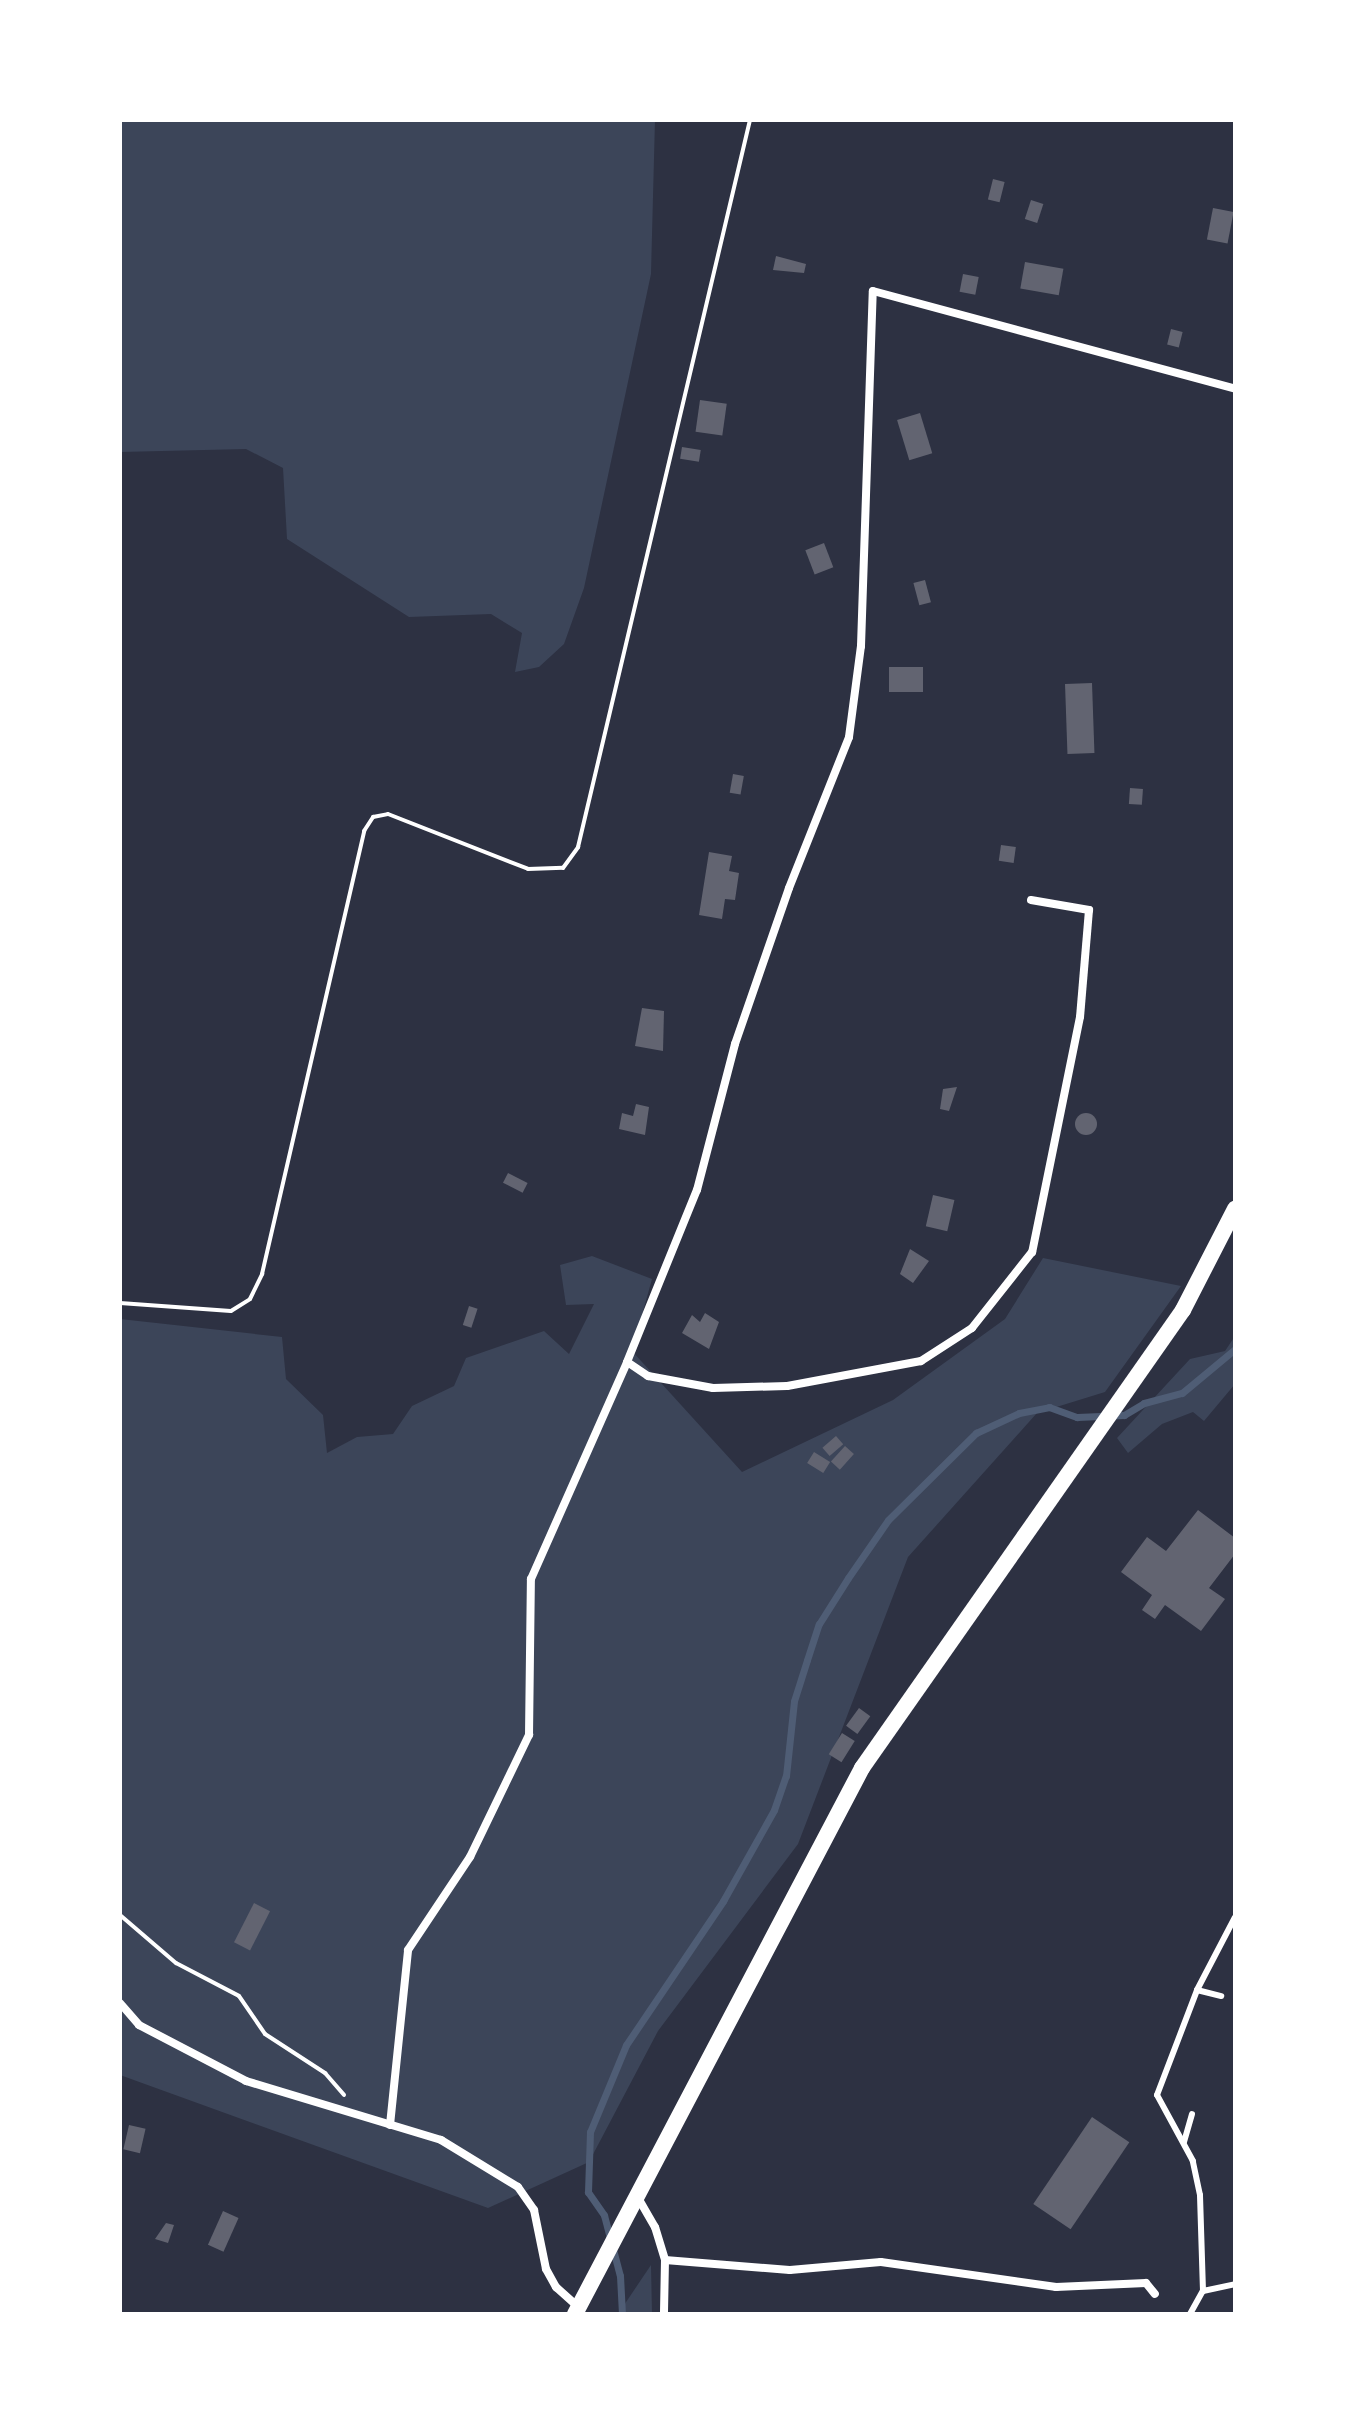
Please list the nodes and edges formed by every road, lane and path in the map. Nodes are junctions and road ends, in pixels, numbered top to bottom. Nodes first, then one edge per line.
1 (750, 120) edge
2 (1235, 389) edge
3 (1031, 900) dead end
4 (1235, 1209) edge
5 (120, 1303) edge
6 (627, 1362) junction
7 (120, 1915) edge
8 (1235, 1917) edge
9 (1197, 1990) junction
10 (1221, 1996) dead end
11 (120, 2003) edge
12 (347, 2102) dead end
13 (1192, 2114) dead end
14 (390, 2125) junction
15 (1184, 2142) junction
16 (637, 2195) junction
17 (665, 2260) junction
18 (1235, 2284) edge
19 (1203, 2291) junction
20 (1155, 2294) dead end
21 (577, 2311) edge
22 (664, 2314) edge
23 (1190, 2314) edge

1 - 5 path
2 - 6 street
3 - 6 street
4 - 16 main road
6 - 14 street
7 - 12 path
8 - 9 lane
9 - 10 lane
9 - 15 lane
11 - 14 street
13 - 15 lane
14 - 21 street
15 - 19 lane
16 - 17 street
16 - 21 main road
17 - 20 street
17 - 22 street
18 - 19 lane
19 - 23 lane

